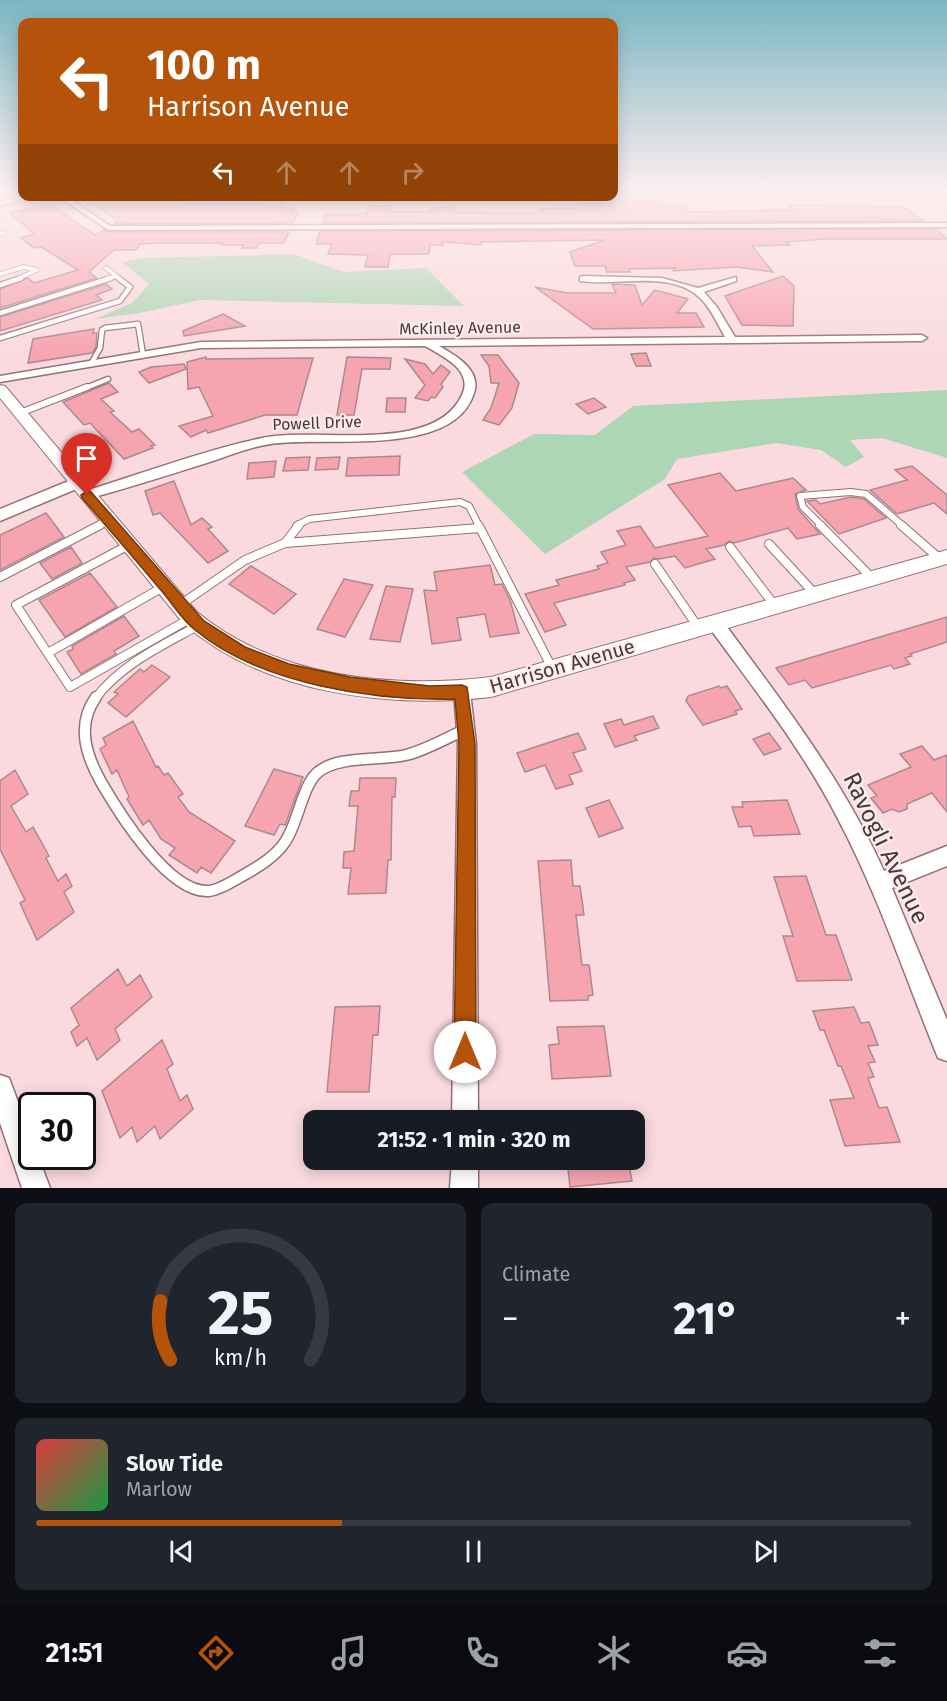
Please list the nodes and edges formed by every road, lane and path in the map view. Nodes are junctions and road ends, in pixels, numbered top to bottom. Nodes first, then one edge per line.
1 (106, 268) dead end
2 (0, 274) edge
3 (116, 276) junction
4 (583, 279) dead end
5 (733, 279) dead end
6 (0, 285) edge
7 (698, 291) junction
8 (0, 313) edge
9 (0, 338) edge
10 (922, 338) dead end
11 (732, 340) junction
12 (426, 343) junction
13 (143, 355) junction
14 (91, 364) junction
15 (108, 379) dead end
16 (0, 380) edge
17 (0, 389) edge
18 (20, 413) junction
19 (81, 489) junction
20 (0, 515) edge
21 (108, 520) junction
22 (480, 528) junction
23 (285, 543) junction
24 (769, 544) dead end
25 (129, 545) junction
26 (730, 547) dead end
27 (943, 558) edge
28 (655, 564) dead end
29 (0, 576) edge
30 (872, 578) junction
31 (164, 586) junction
32 (815, 594) junction
33 (775, 606) junction
34 (190, 616) junction
35 (707, 625) junction
36 (48, 653) junction
37 (552, 669) junction
38 (462, 692) junction
39 (466, 729) junction
40 (947, 856) edge
41 (879, 883) junction
42 (947, 1049) edge
43 (0, 1087) edge
44 (465, 1110) edge
45 (465, 1170) edge
46 (36, 1188) edge
47 (465, 1188) edge

1 - 3 lane
2 - 6 lane
3 - 8 lane
3 - 9 lane
4 - 7 street
5 - 7 street
7 - 11 street
10 - 11 street, McKinley Avenue
11 - 12 street, McKinley Avenue
12 - 13 street, McKinley Avenue
12 - 19 street, Powell Drive
13 - 14 street, McKinley Avenue
13 - 14 lane
14 - 16 street, McKinley Avenue
15 - 18 lane
17 - 18 main road, Harrison Avenue
18 - 19 main road, Harrison Avenue
19 - 20 street
19 - 21 main road, Harrison Avenue
21 - 25 main road, Harrison Avenue
21 - 29 lane
22 - 23 lane
22 - 23 lane
22 - 37 lane
23 - 34 lane
24 - 32 lane
25 - 31 main road, Harrison Avenue
25 - 36 lane
26 - 33 lane
27 - 30 main road, Harrison Avenue
27 - 30 lane
28 - 35 lane
30 - 32 main road, Harrison Avenue
31 - 34 main road, Harrison Avenue
31 - 36 lane
32 - 33 main road, Harrison Avenue
33 - 35 main road, Harrison Avenue
34 - 36 lane
34 - 38 main road, Harrison Avenue
34 - 39 lane
35 - 37 main road, Harrison Avenue
35 - 41 street, Ravogli Avenue
37 - 38 main road, Harrison Avenue
38 - 39 street
39 - 44 street
40 - 41 street
41 - 42 street, Ravogli Avenue
43 - 46 street
45 - 47 street

